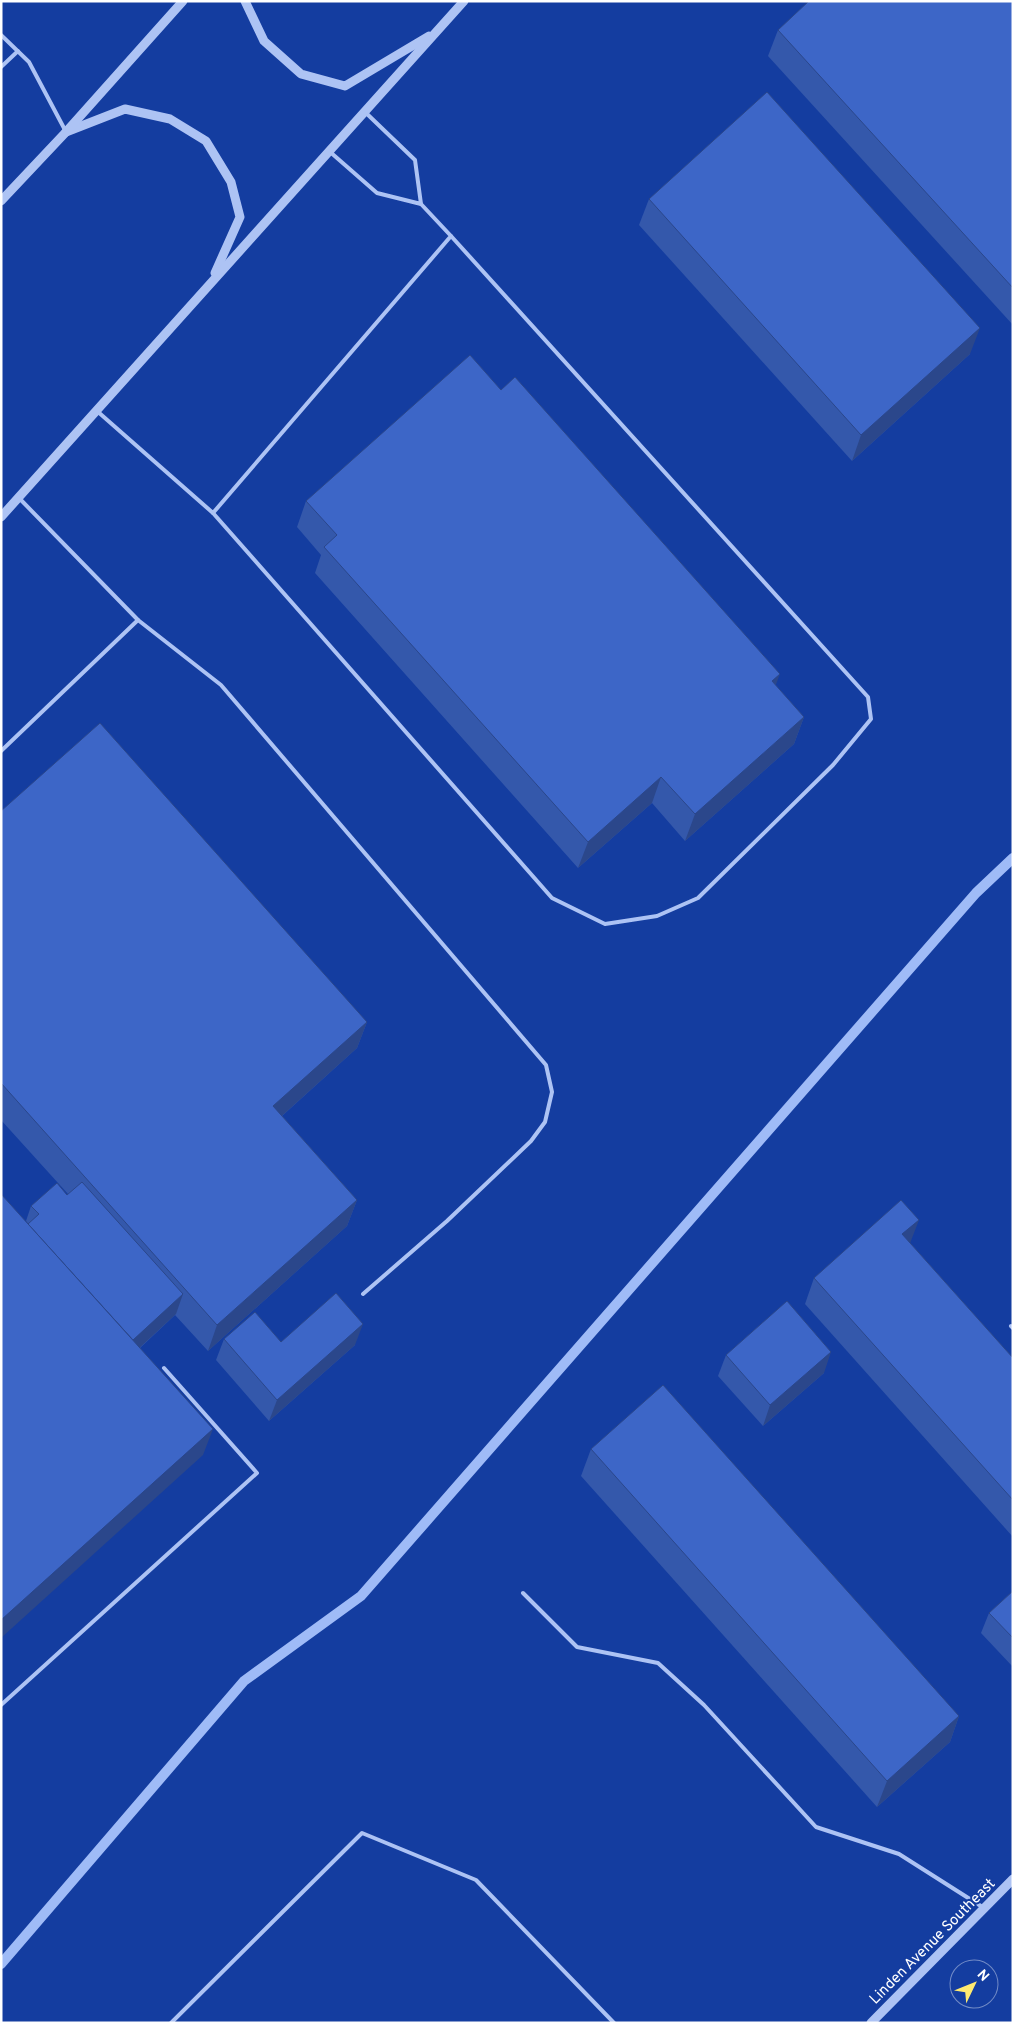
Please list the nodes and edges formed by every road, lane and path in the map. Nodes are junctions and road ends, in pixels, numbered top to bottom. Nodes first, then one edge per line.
1 (183, 1) edge
2 (244, 1) edge
3 (464, 1) edge
4 (438, 30) junction
5 (1, 35) edge
6 (18, 51) junction
7 (1, 67) edge
8 (365, 111) junction
9 (66, 132) junction
10 (329, 151) junction
11 (1, 201) edge
12 (421, 204) junction
13 (450, 236) junction
14 (212, 280) junction
15 (96, 410) junction
16 (19, 498) junction
17 (213, 513) junction
18 (1, 518) edge
19 (138, 620) junction
20 (1, 751) edge
21 (363, 1294) dead end
22 (164, 1368) dead end
23 (523, 1593) dead end
24 (1, 1706) edge
25 (1013, 1879) edge
26 (984, 1908) junction
27 (171, 2023) edge
28 (614, 2023) edge
29 (871, 2023) edge

1 - 9 street
2 - 4 street
3 - 4 street
4 - 8 street
5 - 6 lane
6 - 7 lane
6 - 9 lane
8 - 10 street
8 - 12 lane
9 - 11 street
9 - 14 street
10 - 12 lane
10 - 14 street
12 - 13 lane
13 - 17 lane
13 - 17 lane
14 - 15 street
15 - 16 street
15 - 17 lane
16 - 18 street
16 - 19 lane
19 - 20 lane
19 - 21 lane
22 - 24 lane
23 - 26 lane
25 - 26 street, Linden Avenue Southeast
26 - 29 street, Linden Avenue Southeast
27 - 28 lane

